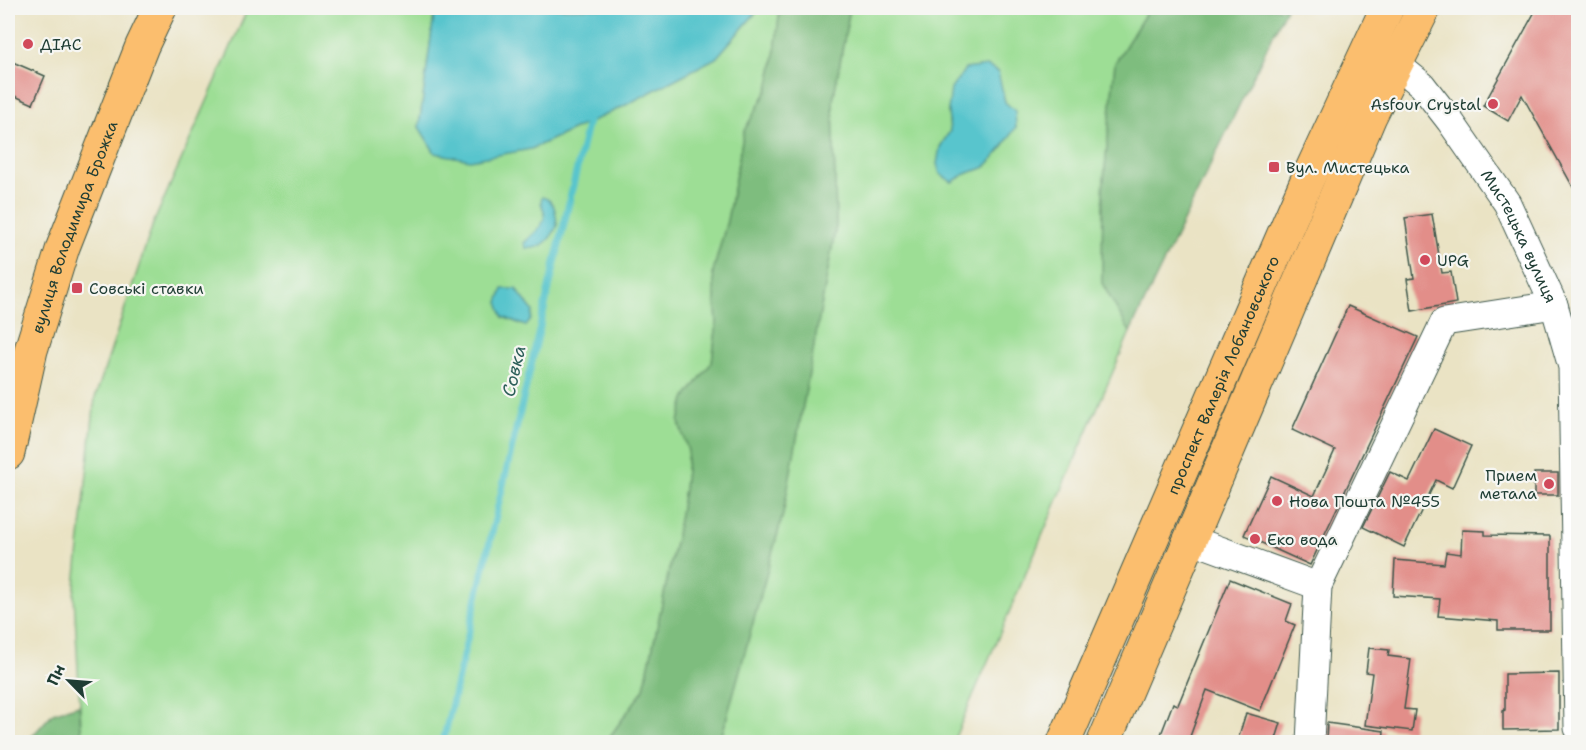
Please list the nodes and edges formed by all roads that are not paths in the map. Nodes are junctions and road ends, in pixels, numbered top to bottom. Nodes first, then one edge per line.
1 (160, 8) edge
2 (1387, 8) edge
3 (1424, 8) edge
4 (1382, 56) junction
5 (1554, 304) junction
6 (8, 453) edge
7 (1190, 539) junction
8 (1318, 586) junction
9 (1578, 728) edge
10 (1064, 742) edge
11 (1104, 742) edge
12 (1310, 742) edge

1 - 6 main road, вулиця Володимира Брожка
2 - 4 main road, проспект Валерія Лобановського
3 - 4 main road, проспект Валерія Лобановського
4 - 5 street, Мистецька вулиця
4 - 7 main road, проспект Валерія Лобановського
4 - 10 main road, проспект Валерія Лобановського
5 - 8 street
5 - 9 street, Мистецька вулиця
7 - 8 street
7 - 11 main road, проспект Валерія Лобановського
8 - 12 street

